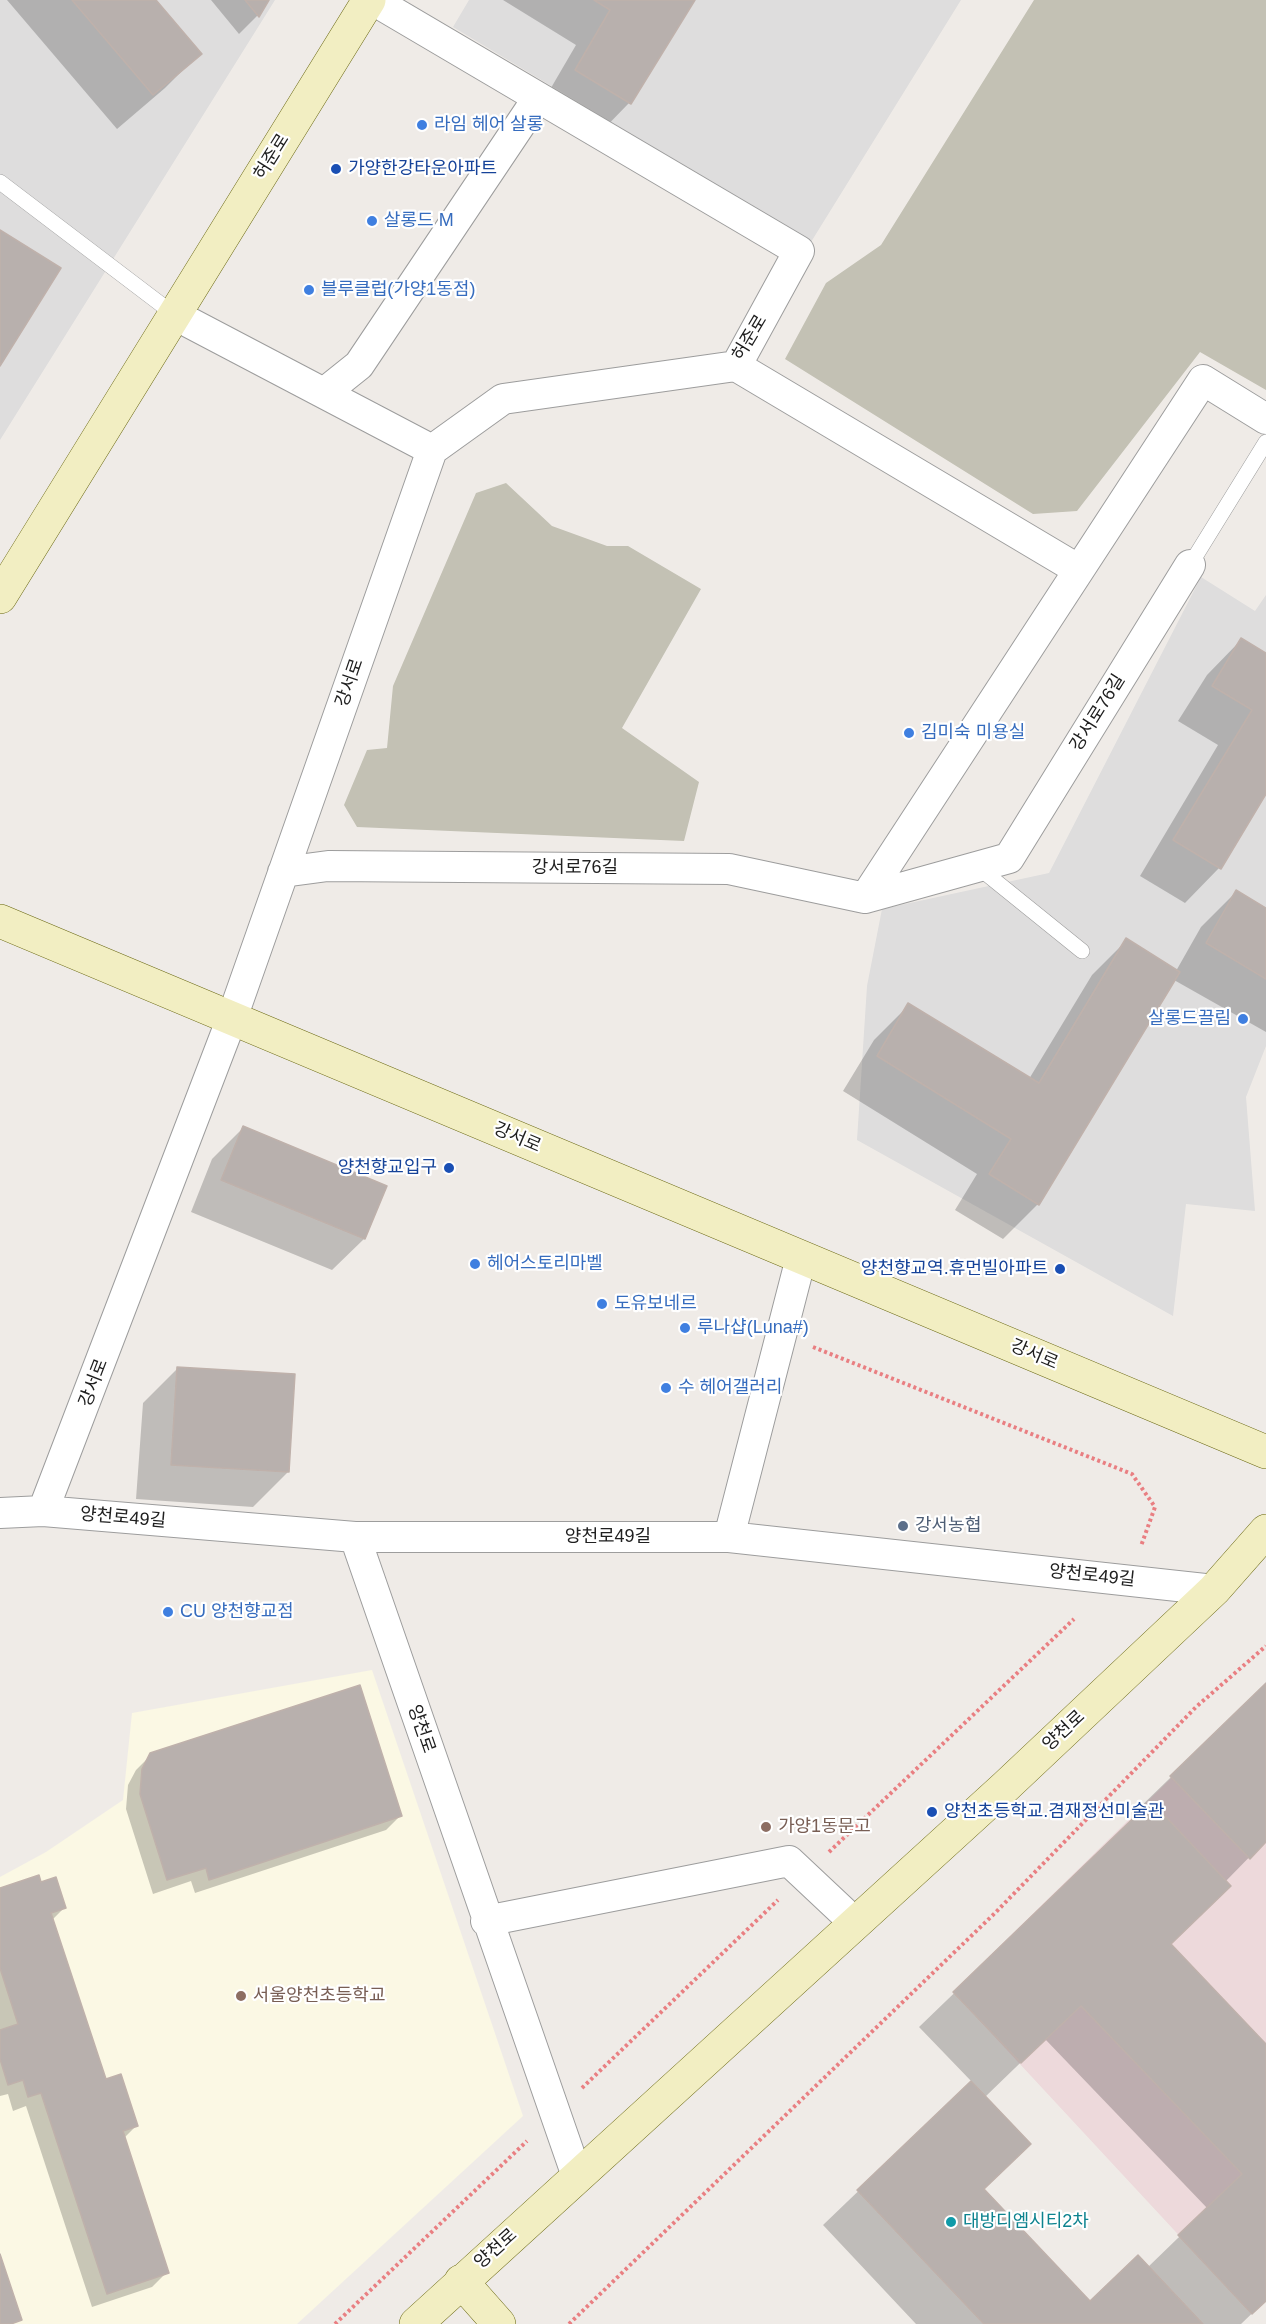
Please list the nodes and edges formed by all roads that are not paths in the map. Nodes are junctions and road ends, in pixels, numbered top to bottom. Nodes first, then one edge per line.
1 (371, 0) edge
2 (538, 98) junction
3 (0, 182) edge
4 (175, 315) junction
5 (736, 366) junction
6 (324, 393) junction
7 (1266, 418) edge
8 (1266, 442) edge
9 (432, 450) junction
10 (1190, 566) joint
11 (1079, 570) junction
12 (0, 597) edge
13 (978, 867) junction
14 (283, 872) junction
15 (865, 898) junction
16 (0, 921) edge
17 (1082, 951) dead end
18 (232, 1018) junction
19 (801, 1258) junction
20 (1266, 1452) edge
21 (43, 1511) junction
22 (0, 1513) edge
23 (1266, 1531) edge
24 (355, 1537) junction
25 (729, 1537) junction
26 (1214, 1590) junction
27 (486, 1921) junction
28 (855, 1923) junction
29 (577, 2176) junction
30 (461, 2281) junction
31 (416, 2324) edge
32 (499, 2324) edge

1 - 2 street, 허준로
1 - 4 main road, 허준로
2 - 5 street, 허준로
2 - 6 street
3 - 4 lane
4 - 6 street
4 - 12 main road, 허준로
5 - 9 street, 허준로
5 - 11 street
6 - 9 street
7 - 11 street
8 - 10 lane, 강서로76길
9 - 14 street, 강서로
10 - 13 street, 강서로76길
11 - 15 street
13 - 15 street, 강서로76길
13 - 17 lane
14 - 15 street, 강서로76길
14 - 18 street, 강서로
16 - 18 main road, 강서로
18 - 19 main road, 강서로
18 - 21 street, 강서로
19 - 20 main road, 강서로
19 - 25 street
21 - 22 street, 양천로49길
21 - 24 street, 양천로49길
23 - 26 main road, 양천로
24 - 25 street, 양천로49길
24 - 27 street, 양천로
25 - 26 street, 양천로49길
26 - 28 main road, 양천로
27 - 28 street
27 - 29 street, 양천로
28 - 29 main road, 양천로
29 - 30 main road, 양천로
30 - 31 main road, 양천로
30 - 32 main road

